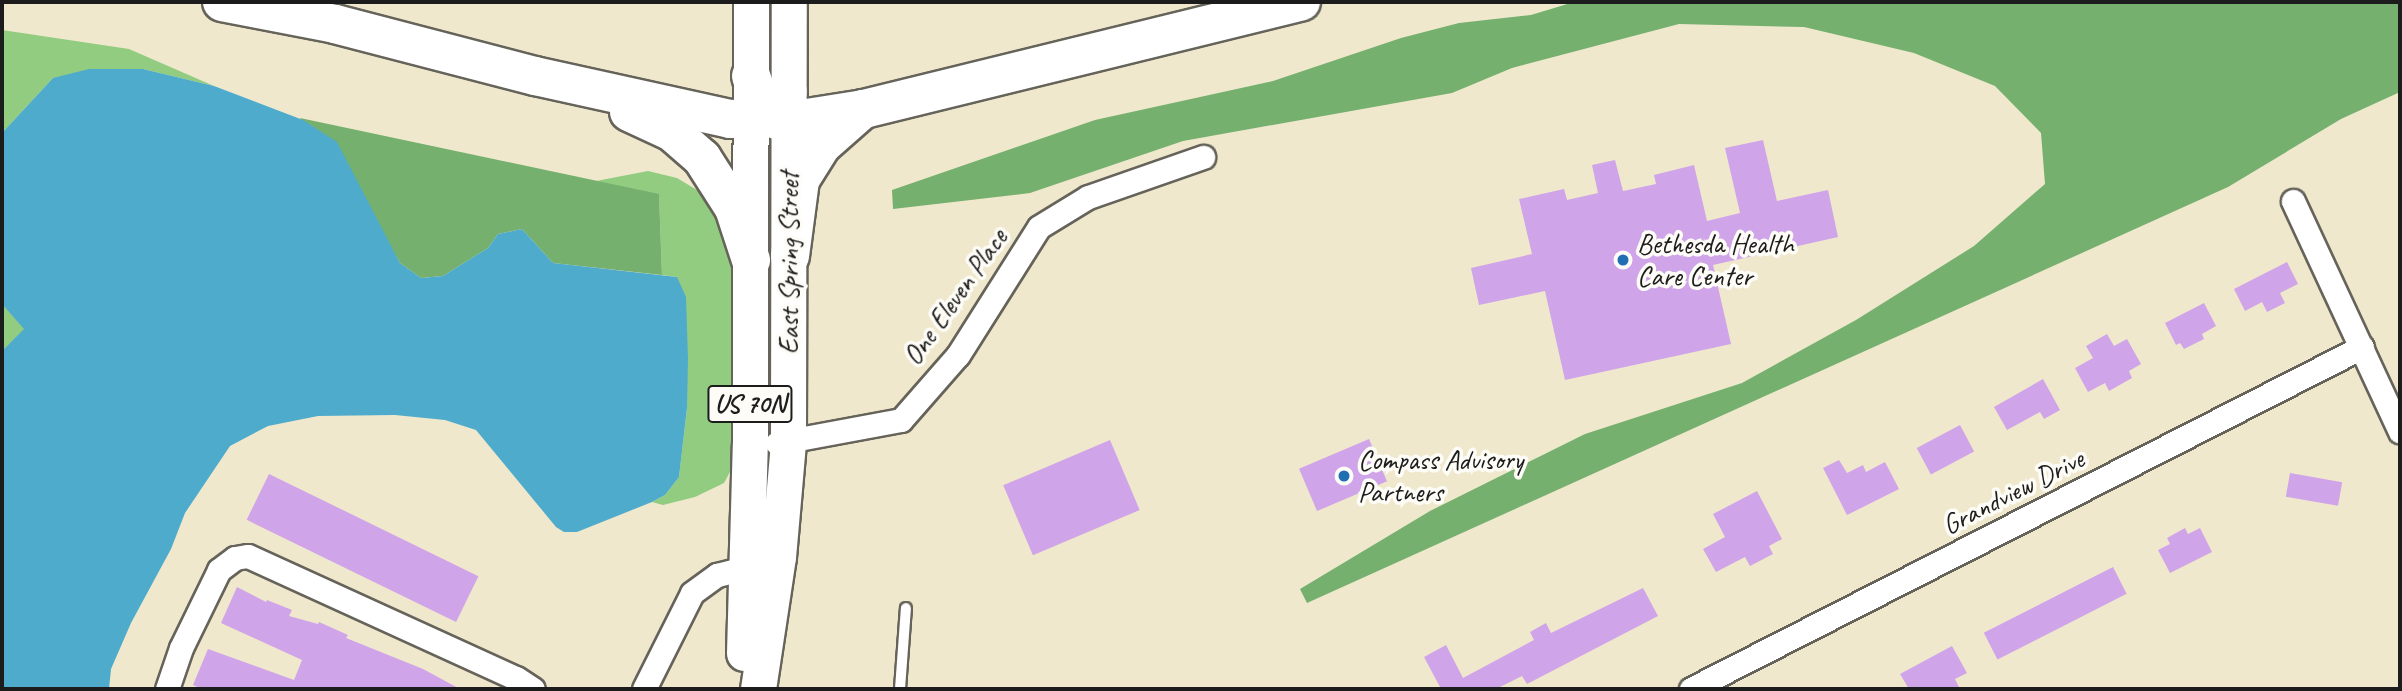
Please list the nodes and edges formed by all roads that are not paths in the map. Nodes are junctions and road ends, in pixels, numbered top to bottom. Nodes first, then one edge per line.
1 (222, 2) edge
2 (751, 2) edge
3 (789, 2) edge
4 (1301, 2) edge
5 (536, 76) junction
6 (751, 76) joint
7 (864, 109) junction
8 (774, 111) junction
9 (1203, 158) dead end
10 (2293, 201) dead end
11 (790, 256) junction
12 (751, 260) junction
13 (2362, 347) junction
14 (2400, 432) edge
15 (788, 443) junction
16 (750, 444) junction
17 (748, 566) junction
18 (906, 608) dead end
19 (167, 689) edge
20 (533, 689) edge
21 (644, 689) edge
22 (742, 689) edge
23 (758, 689) edge
24 (900, 689) edge
25 (1691, 689) edge

1 - 5 highway
2 - 6 main road
3 - 8 main road, East Spring Street / US 70N
4 - 7 highway
5 - 8 highway
5 - 12 highway
6 - 8 highway
7 - 8 highway
7 - 11 highway
8 - 11 main road, East Spring Street / US 70N
8 - 12 main road, East Spring Street / US 70N
9 - 15 street, One Eleven Place
10 - 13 street
11 - 15 main road, East Spring Street / US 70N
12 - 16 main road, East Spring Street / US 70N
13 - 14 street
13 - 25 street, Grandview Drive
15 - 16 street, One Eleven Place
15 - 23 main road, East Spring Street / US 70N
16 - 17 main road, East Spring Street / US 70N
17 - 21 street
17 - 22 main road, East Spring Street / US 70N
18 - 24 lane
19 - 20 street

